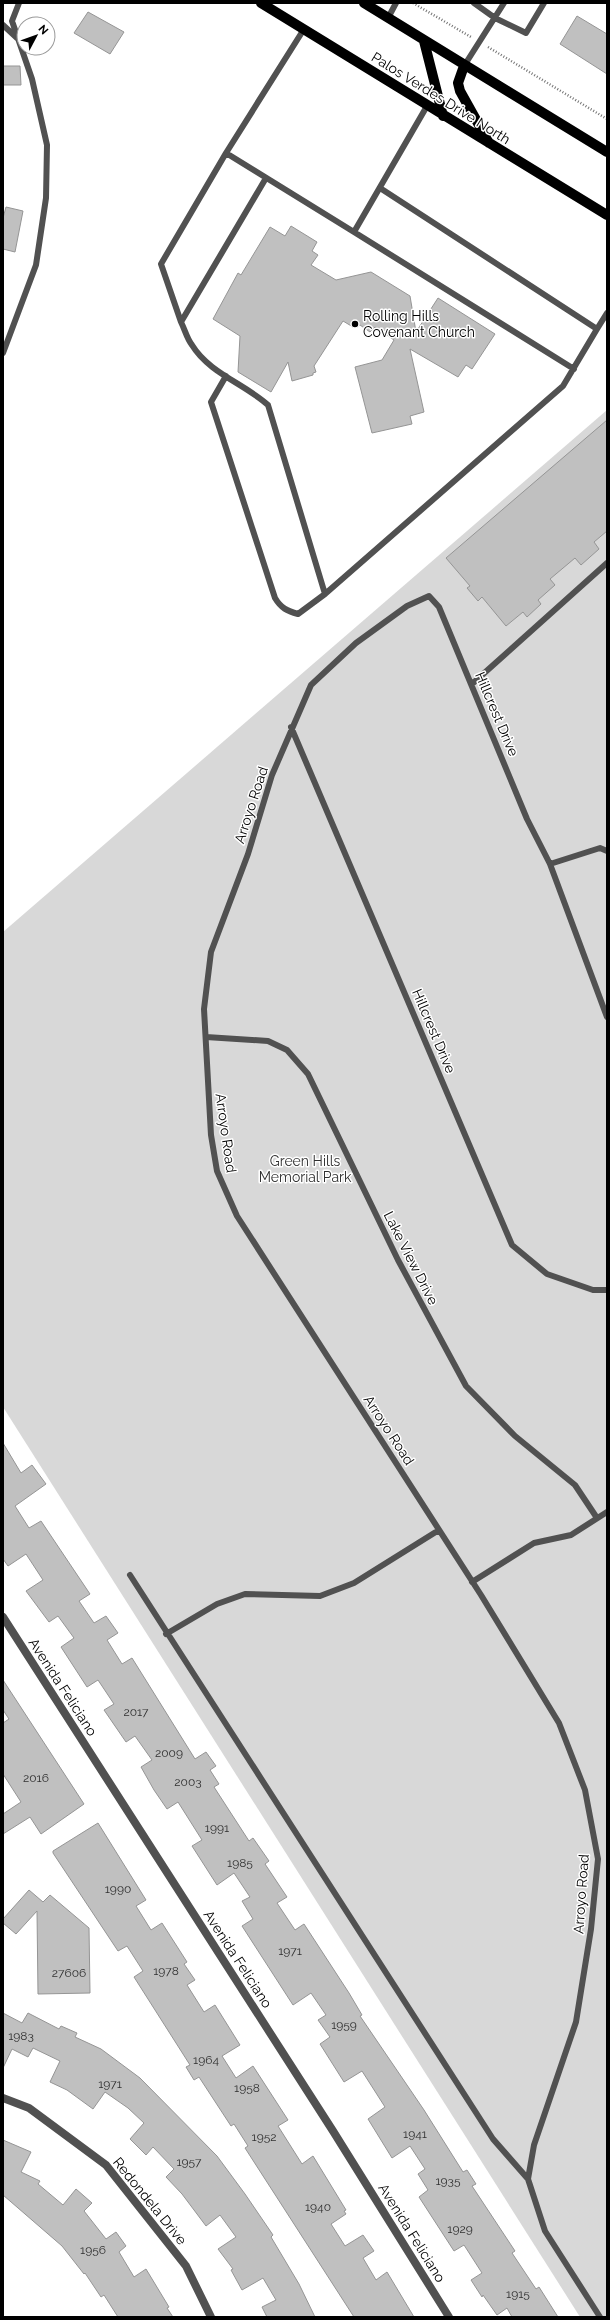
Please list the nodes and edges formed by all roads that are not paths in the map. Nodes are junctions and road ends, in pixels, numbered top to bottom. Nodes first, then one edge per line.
1 (18, 3) edge
2 (262, 3) edge
3 (364, 3) edge
4 (396, 3) edge
5 (474, 3) edge
6 (504, 3) edge
7 (544, 3) edge
8 (388, 18) junction
9 (495, 18) junction
10 (3, 25) edge
11 (304, 29) junction
12 (16, 32) edge
13 (16, 36) edge
14 (424, 41) junction
15 (24, 56) edge
16 (464, 66) junction
17 (427, 106) junction
18 (443, 116) junction
19 (490, 145) junction
20 (607, 152) edge
21 (226, 153) junction
22 (266, 178) junction
23 (380, 188) junction
24 (607, 215) edge
25 (354, 232) junction
26 (607, 313) edge
27 (182, 322) junction
28 (597, 329) junction
29 (3, 353) edge
30 (574, 369) junction
31 (226, 376) junction
32 (607, 563) edge
33 (325, 594) junction
34 (429, 596) joint
35 (472, 684) junction
36 (291, 728) junction
37 (607, 851) edge
38 (550, 864) junction
39 (607, 1017) edge
40 (206, 1037) junction
41 (607, 1290) edge
42 (607, 1512) edge
43 (597, 1518) junction
44 (439, 1530) junction
45 (130, 1575) dead end
46 (472, 1582) junction
47 (3, 1617) edge
48 (166, 1634) junction
49 (3, 2098) edge
50 (528, 2178) junction
51 (211, 2317) edge
52 (449, 2317) edge
53 (600, 2317) edge

1 - 12 lane
2 - 11 main road, Palos Verdes Drive North
3 - 8 main road
4 - 8 lane
5 - 9 lane
6 - 9 lane
7 - 9 lane
8 - 14 main road
9 - 16 lane
10 - 13 lane
11 - 17 main road, Palos Verdes Drive North
11 - 21 lane
14 - 16 main road
14 - 18 main road
15 - 29 lane
16 - 19 main road
16 - 20 main road
17 - 18 main road, Palos Verdes Drive North
17 - 23 lane
18 - 19 main road, Palos Verdes Drive North
19 - 24 main road, Palos Verdes Drive North
21 - 22 lane
21 - 27 lane
22 - 25 lane
22 - 27 lane
23 - 25 lane
23 - 28 lane
25 - 30 lane
26 - 28 lane
27 - 31 lane
28 - 30 lane
30 - 33 lane
31 - 33 lane
31 - 33 lane
32 - 35 lane
34 - 35 lane, Hillcrest Drive
34 - 36 lane, Arroyo Road
35 - 38 lane, Hillcrest Drive
36 - 40 lane, Arroyo Road
36 - 41 lane, Hillcrest Drive
37 - 38 lane
38 - 39 lane, Hillcrest Drive
40 - 43 lane, Lake View Drive
40 - 44 lane, Arroyo Road
42 - 43 lane
43 - 46 lane
44 - 46 lane, Arroyo Road
44 - 48 lane
45 - 48 lane
46 - 50 lane, Arroyo Road
47 - 52 street, Avenida Feliciano
48 - 50 lane
49 - 51 street, Redondela Drive
50 - 53 lane, Arroyo Road

